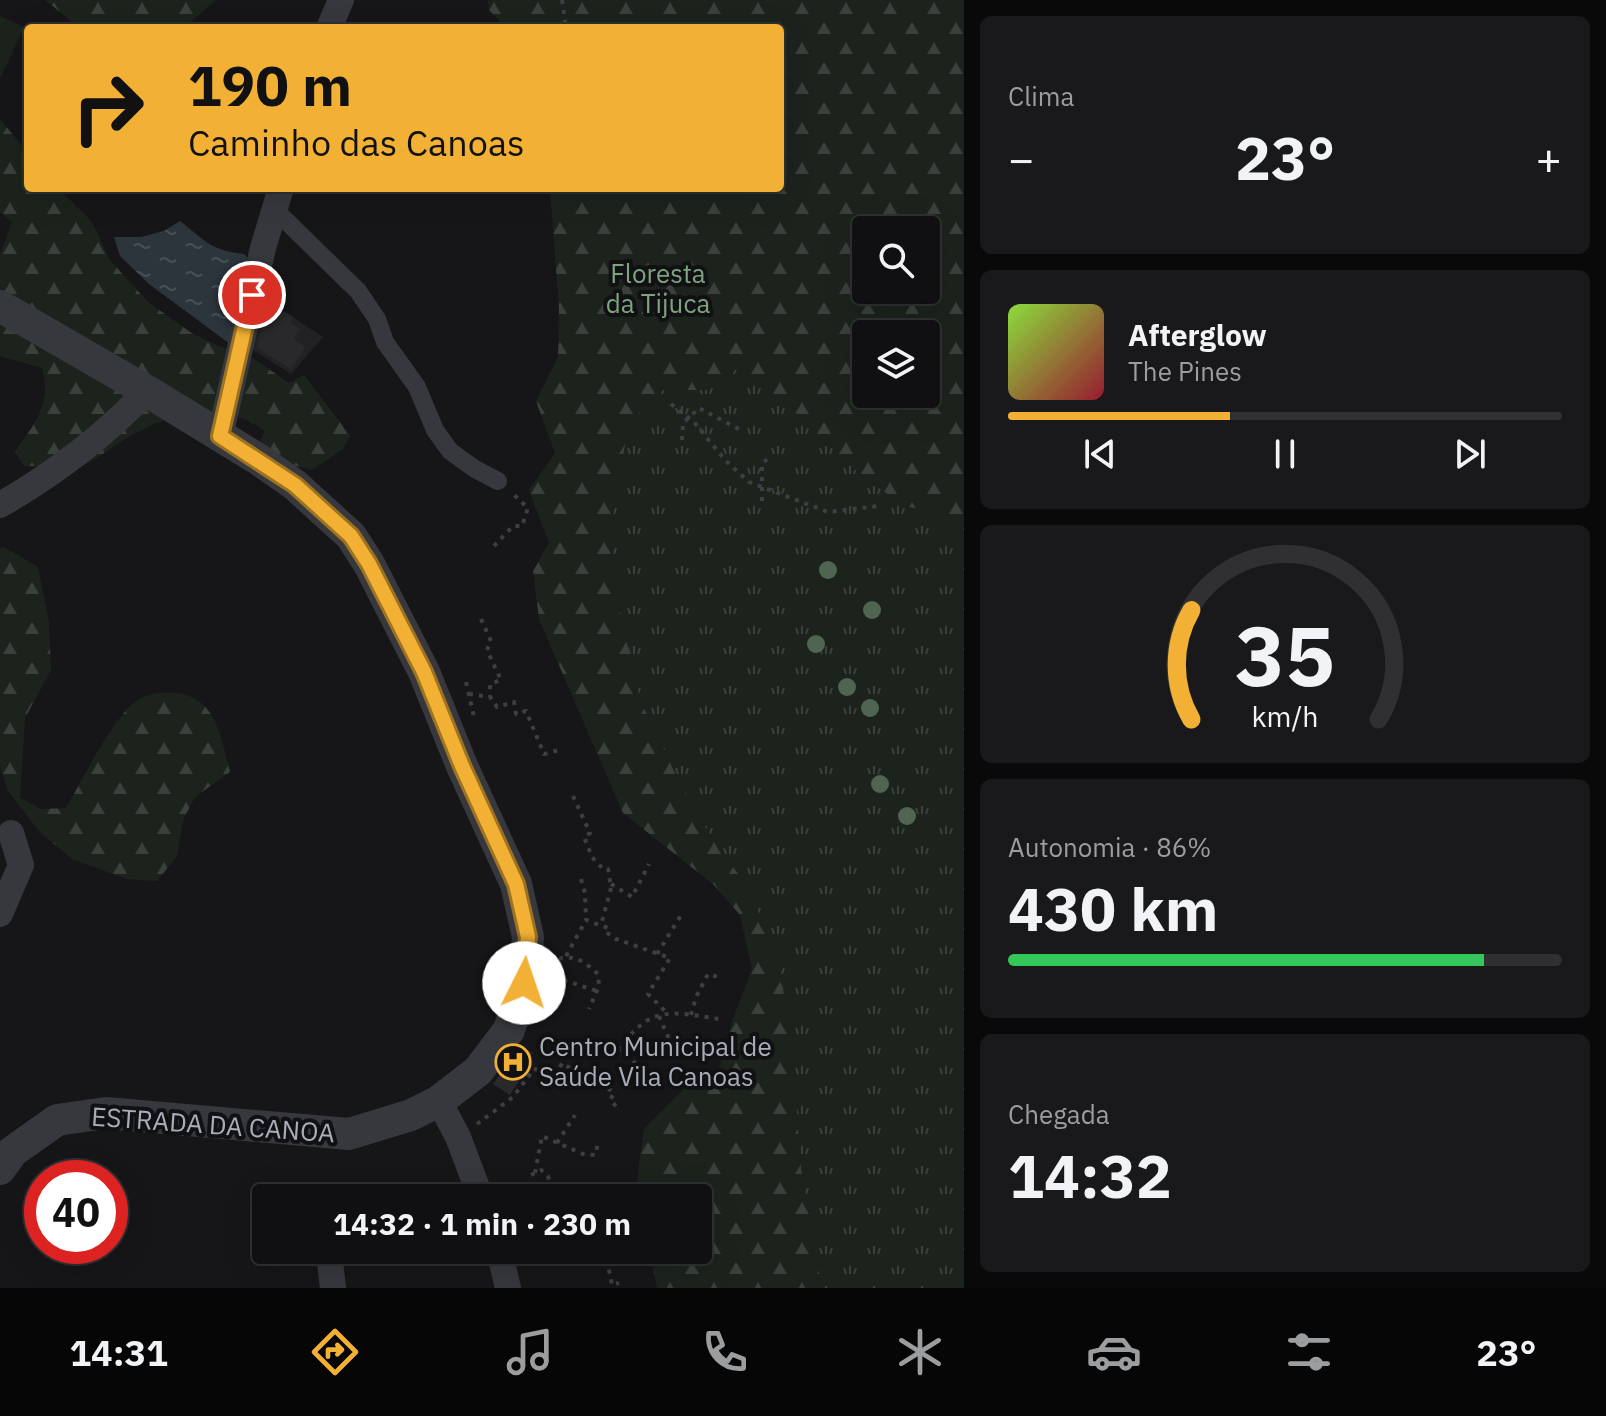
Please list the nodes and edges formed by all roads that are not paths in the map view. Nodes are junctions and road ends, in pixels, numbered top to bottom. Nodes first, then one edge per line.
1 (341, 0) edge
2 (331, 24) edge
3 (277, 199) edge
4 (0, 306) edge
5 (147, 391) junction
6 (223, 423) junction
7 (498, 481) road end
8 (0, 505) edge
9 (11, 833) dead end
10 (0, 914) edge
11 (439, 1101) junction
12 (0, 1169) edge
13 (476, 1184) edge
14 (502, 1264) edge
15 (508, 1288) edge

1 - 2 street
3 - 6 street
3 - 7 street
4 - 5 street, ESTRADA DA CANOA
5 - 6 street, ESTRADA DA CANOA
5 - 8 street
6 - 11 street, ESTRADA DA CANOA
9 - 10 street
11 - 12 street, ESTRADA DA CANOA
11 - 13 street
14 - 15 street

